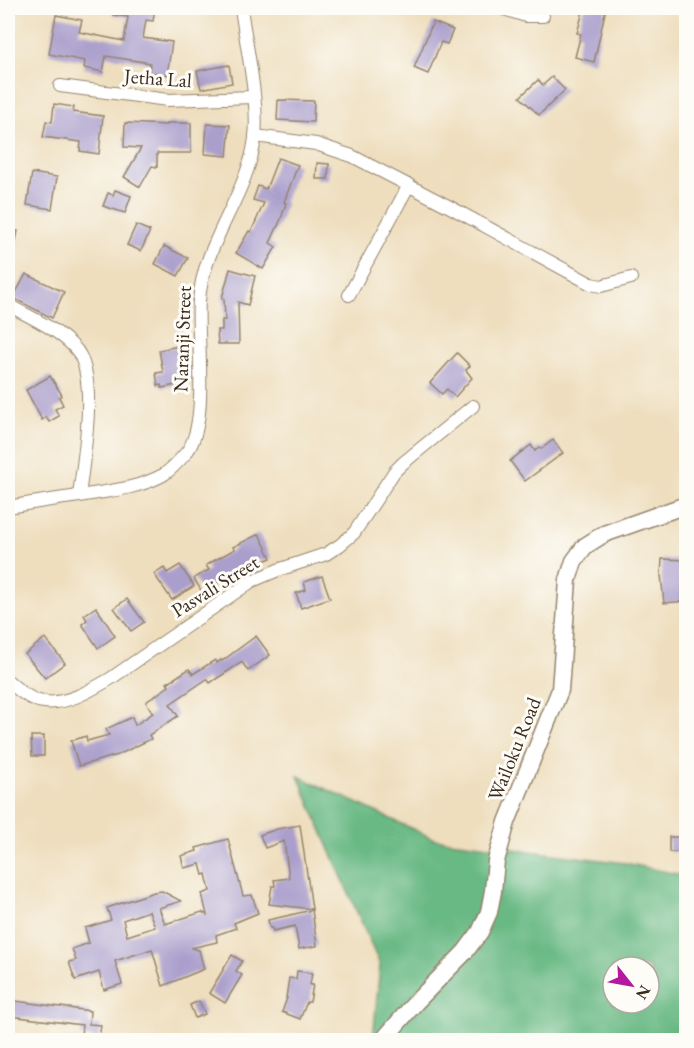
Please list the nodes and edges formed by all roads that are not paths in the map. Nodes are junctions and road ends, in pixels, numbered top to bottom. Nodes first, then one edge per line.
1 (241, 8) edge
2 (501, 8) edge
3 (543, 16) dead end
4 (60, 86) dead end
5 (253, 97) junction
6 (255, 136) junction
7 (409, 185) junction
8 (631, 278) dead end
9 (349, 295) dead end
10 (8, 305) edge
11 (473, 406) dead end
12 (79, 496) junction
13 (687, 505) edge
14 (8, 507) edge
15 (8, 681) edge
16 (383, 1041) edge

1 - 5 street, Naranji Street
2 - 3 street
4 - 5 street, Jetha Lal
5 - 6 street, Naranji Street
6 - 7 street
6 - 12 street, Naranji Street
7 - 8 street
7 - 9 street
10 - 12 street
11 - 15 street, Pasvali Street
12 - 14 street, Naranji Street
13 - 16 street, Wailoku Road

